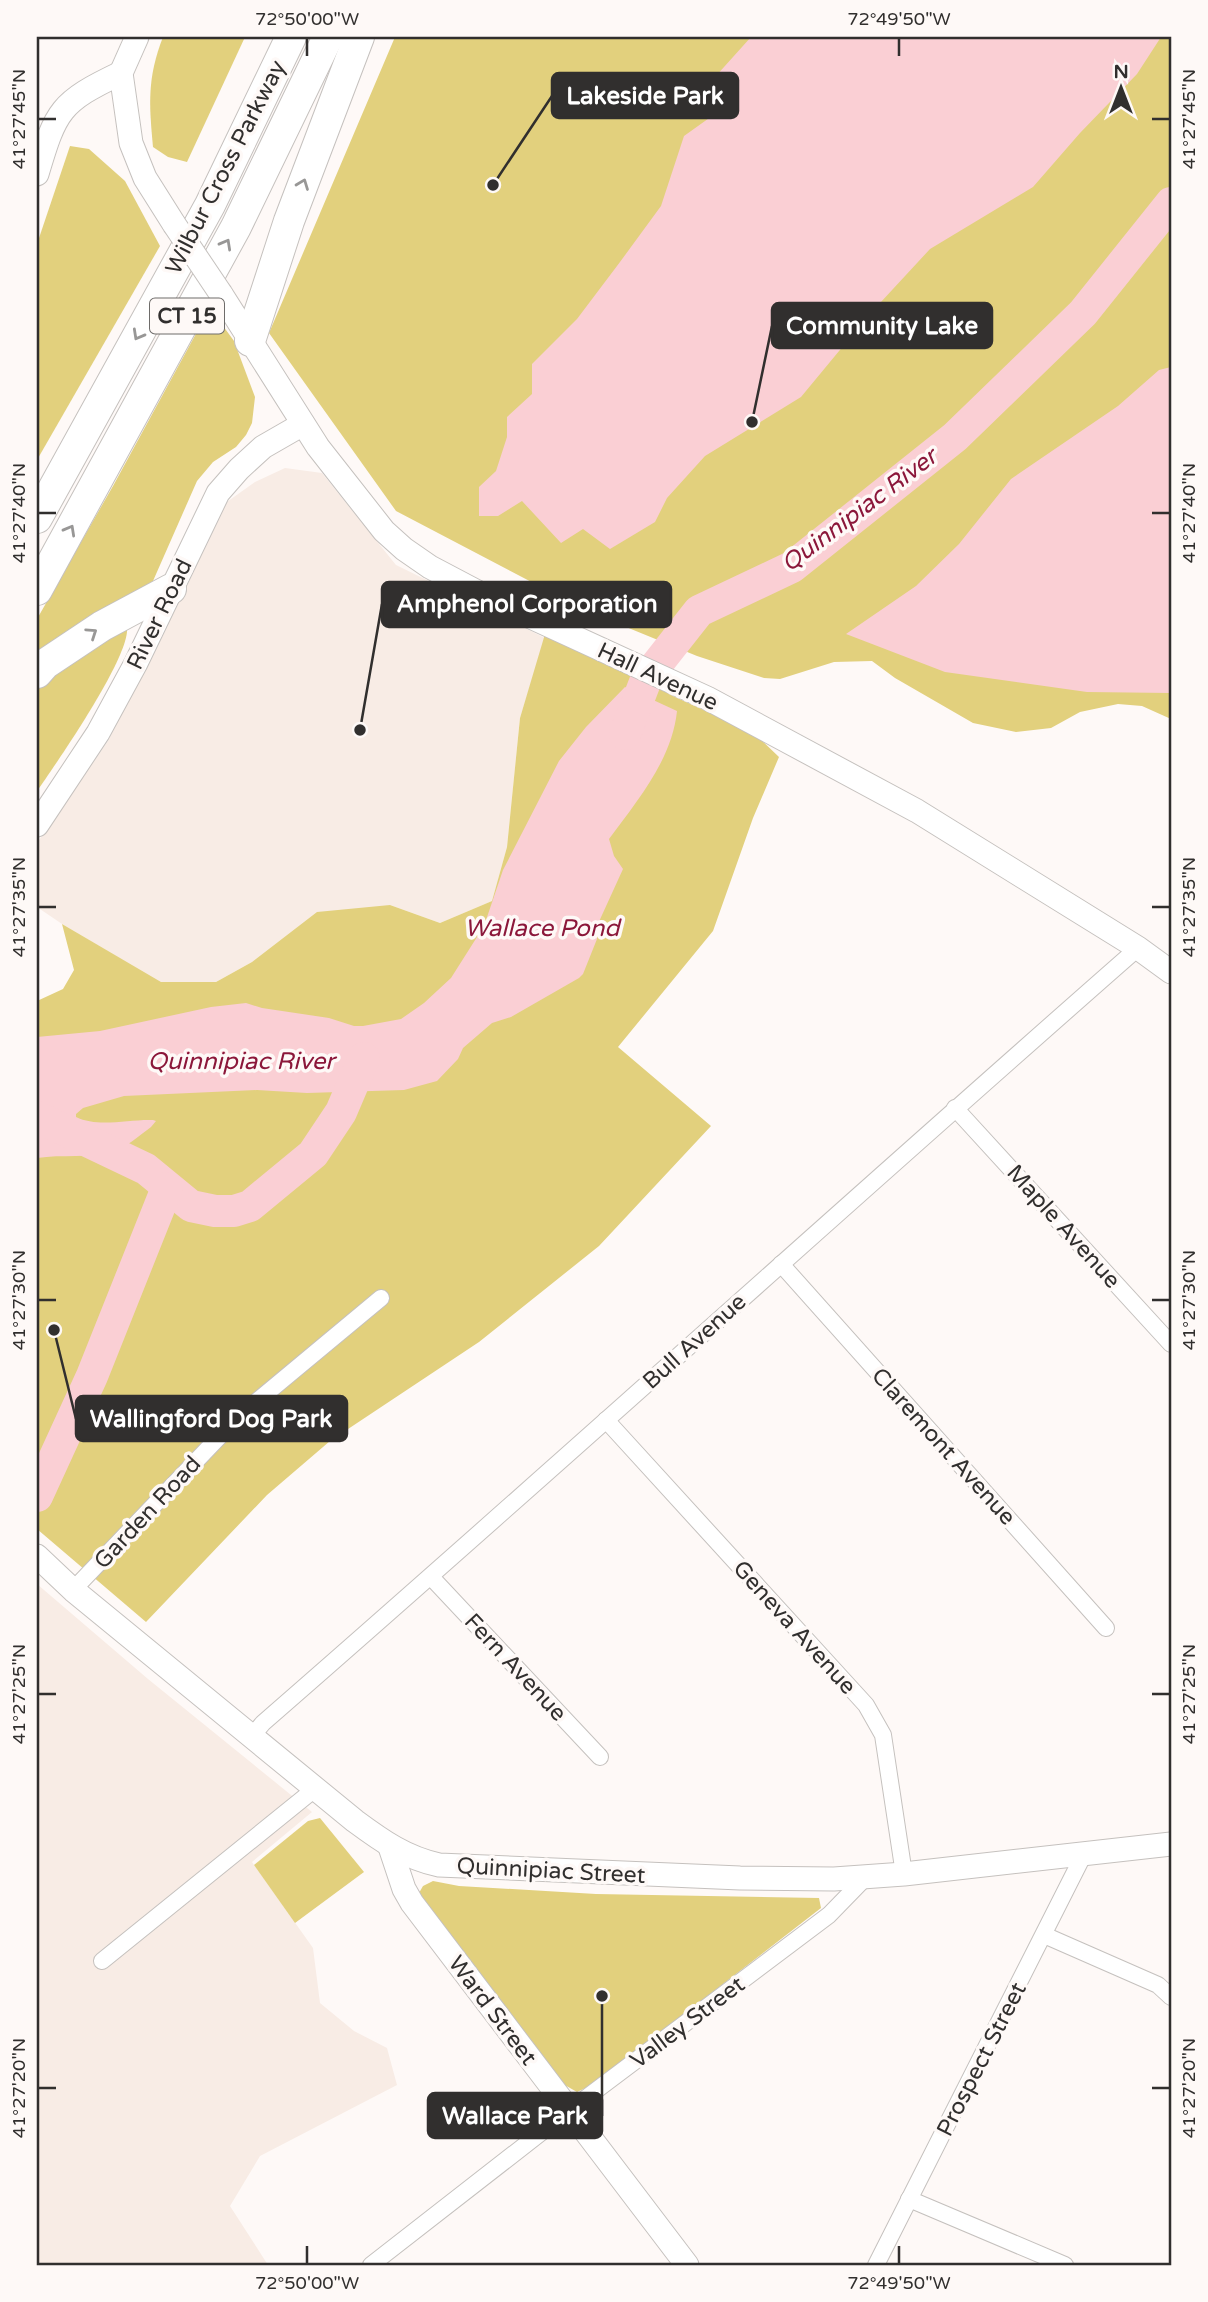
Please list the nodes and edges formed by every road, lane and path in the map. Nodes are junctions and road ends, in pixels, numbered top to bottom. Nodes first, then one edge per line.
1 (137, 37) edge
2 (291, 37) edge
3 (328, 37) edge
4 (359, 37) edge
5 (121, 73) junction
6 (37, 174) edge
7 (250, 341) junction
8 (303, 424) junction
9 (37, 518) edge
10 (171, 589) junction
11 (37, 590) edge
12 (37, 673) edge
13 (37, 825) edge
14 (1138, 948) junction
15 (1171, 972) edge
16 (955, 1108) junction
17 (781, 1264) junction
18 (381, 1298) dead end
19 (1171, 1344) edge
20 (606, 1420) junction
21 (37, 1556) edge
22 (432, 1578) junction
23 (73, 1590) junction
24 (1106, 1628) dead end
25 (252, 1736) junction
26 (600, 1757) dead end
27 (316, 1788) junction
28 (1171, 1844) edge
29 (390, 1847) junction
30 (1085, 1852) junction
31 (904, 1874) junction
32 (866, 1877) junction
33 (1044, 1935) junction
34 (102, 1961) dead end
35 (1171, 1997) edge
36 (570, 2110) junction
37 (909, 2199) junction
38 (371, 2265) edge
39 (687, 2265) edge
40 (876, 2265) edge
41 (1065, 2265) edge

1 - 5 main road
2 -> 9 highway, Wilbur Cross Parkway / CT 15
11 -> 3 highway, Wilbur Cross Parkway / CT 15
7 -> 4 highway
5 - 6 main road
5 - 7 main road, Hall Avenue, bridge
7 - 8 main road, Hall Avenue
8 - 10 main road, River Road
8 - 14 main road, Hall Avenue
12 -> 10 highway
10 - 13 main road, River Road
14 - 15 main road, Hall Avenue
14 - 16 street, Bull Avenue
16 - 17 street, Bull Avenue
16 - 19 street, Maple Avenue
17 - 20 street, Bull Avenue
17 - 24 street, Claremont Avenue
18 - 23 street, Garden Road
20 - 22 street, Bull Avenue
20 - 31 street, Geneva Avenue
21 - 23 main road, Quinnipiac Street
22 - 25 street, Bull Avenue
22 - 26 street, Fern Avenue
23 - 25 main road, Quinnipiac Street
25 - 27 main road, Quinnipiac Street
27 - 29 main road, Quinnipiac Street
27 - 34 street
28 - 30 main road, Quinnipiac Street
29 - 32 main road, Quinnipiac Street
29 - 36 main road, Ward Street
30 - 31 main road, Quinnipiac Street
30 - 33 street, Prospect Street
31 - 32 main road, Quinnipiac Street
32 - 36 street, Valley Street
33 - 35 street
33 - 37 street, Prospect Street
36 - 38 street, Valley Street
36 - 39 main road, Ward Street
37 - 40 street, Prospect Street
37 - 41 street

